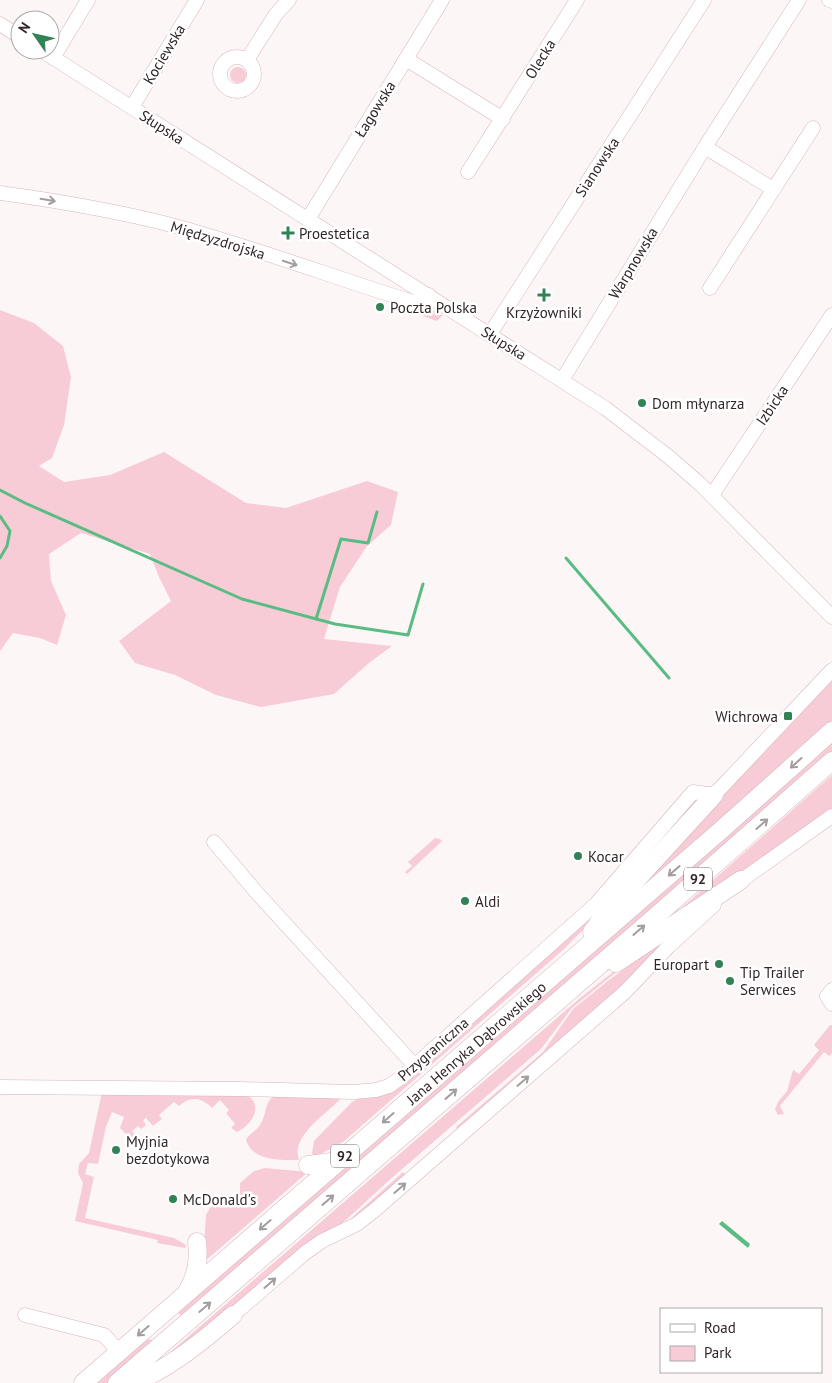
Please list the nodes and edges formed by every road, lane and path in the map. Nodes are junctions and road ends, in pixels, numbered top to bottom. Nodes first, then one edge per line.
1 (88, 0) edge
2 (197, 0) edge
3 (289, 0) edge
4 (442, 0) edge
5 (577, 0) edge
6 (704, 0) edge
7 (799, 0) edge
8 (60, 46) edge
9 (406, 58) junction
10 (56, 60) edge
11 (247, 60) dead end
12 (132, 107) junction
13 (503, 119) junction
14 (813, 128) dead end
15 (705, 147) junction
16 (468, 172) dead end
17 (773, 189) junction
18 (0, 193) edge
19 (308, 219) junction
20 (710, 288) dead end
21 (429, 295) junction
22 (832, 316) edge
23 (490, 334) junction
24 (562, 380) junction
25 (712, 495) junction
26 (832, 617) edge
27 (832, 670) edge
28 (832, 731) edge
29 (832, 761) edge
30 (714, 795) junction
31 (832, 816) edge
32 (214, 842) dead end
33 (741, 880) junction
34 (570, 960) junction
35 (832, 990) edge
36 (563, 997) junction
37 (832, 1004) edge
38 (415, 1066) junction
39 (0, 1087) edge
40 (339, 1161) junction
41 (308, 1165) dead end
42 (197, 1242) dead end
43 (183, 1296) junction
44 (25, 1316) dead end
45 (233, 1316) joint
46 (119, 1352) junction
47 (83, 1383) edge
48 (117, 1383) edge
49 (134, 1383) edge

1 - 8 street
2 - 12 street, Kociewska
3 - 11 street
4 - 9 street, Łagowska
5 - 13 street, Olecka
6 - 23 street, Sianowska
7 - 15 street, Warpnowska
9 - 13 street
9 - 19 street, Łagowska
10 - 12 street, Słupska
12 - 19 street, Słupska
13 - 16 street, Olecka
14 - 17 street
15 - 17 street
15 - 24 street, Warpnowska
17 - 20 street
18 -> 21 street, Międzyzdrojska
19 - 21 street, Słupska
21 - 23 street, Słupska
22 - 25 street, Izbicka
23 - 24 street, Słupska
24 - 25 street, Słupska
25 - 26 street, Słupska
27 - 30 street
28 -> 34 main road, Jana Henryka Dąbrowskiego / 92
36 -> 29 main road, Jana Henryka Dąbrowskiego / 92
30 - 34 main road
30 - 38 street, Przygraniczna
31 - 33 street
32 - 38 street
33 - 36 main road
45 -> 33 street
34 -> 40 main road, Jana Henryka Dąbrowskiego / 92
35 - 37 street
48 -> 36 main road, Jana Henryka Dąbrowskiego / 92
38 - 39 street, Przygraniczna
40 - 41 main road
40 -> 43 main road, Jana Henryka Dąbrowskiego / 92
42 - 43 main road
43 -> 46 main road, Jana Henryka Dąbrowskiego / 92
44 - 46 street
45 - 49 main road
46 - 47 main road, 92

